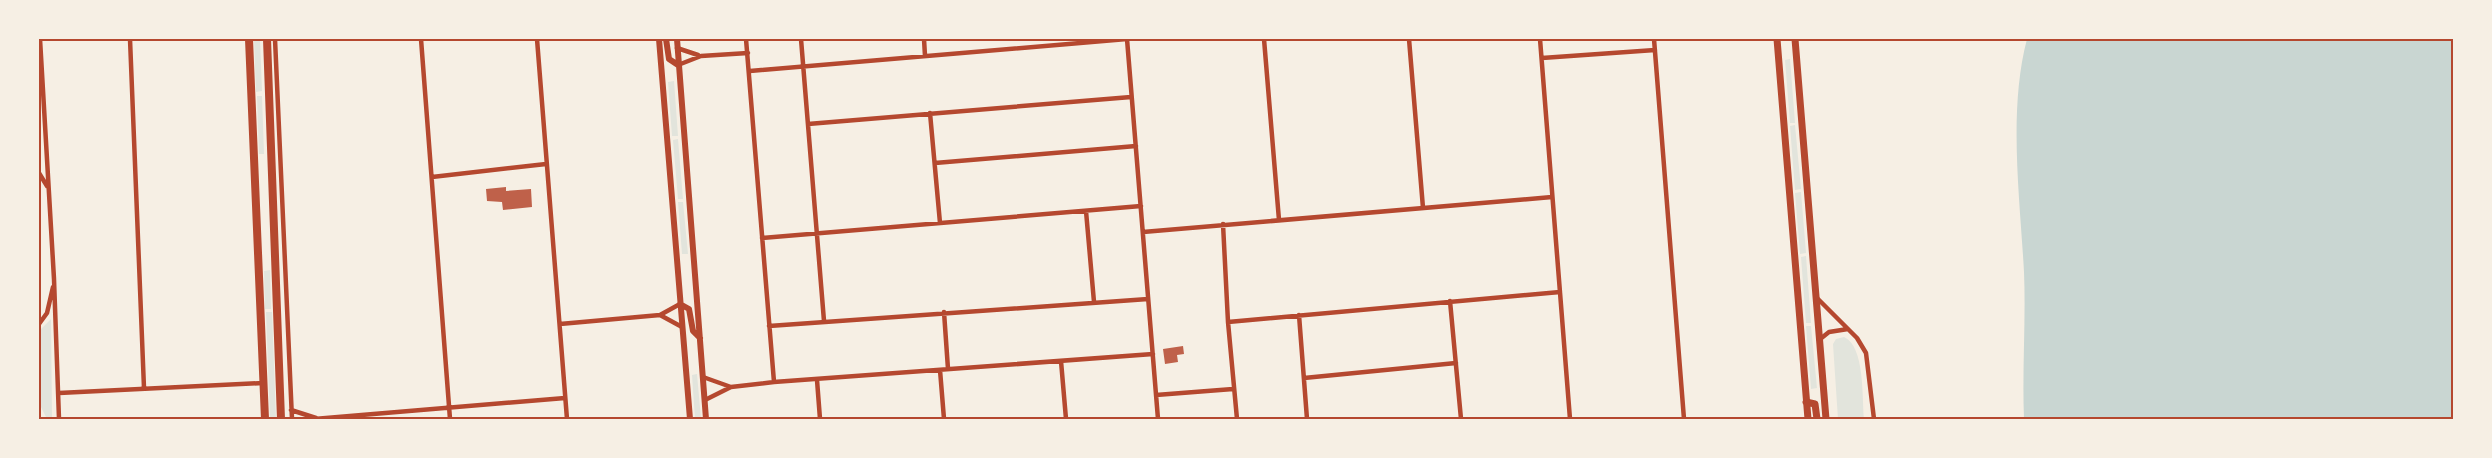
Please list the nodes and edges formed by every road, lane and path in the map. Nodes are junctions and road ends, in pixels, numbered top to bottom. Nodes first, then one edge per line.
1 (40, 39) edge
2 (130, 39) edge
3 (249, 39) edge
4 (267, 39) edge
5 (274, 39) edge
6 (422, 39) edge
7 (537, 39) edge
8 (659, 39) edge
9 (666, 39) edge
10 (677, 39) edge
11 (746, 39) edge
12 (801, 39) edge
13 (924, 39) edge
14 (1127, 39) edge
15 (1264, 39) edge
16 (1409, 39) edge
17 (1540, 39) edge
18 (1654, 39) edge
19 (1777, 39) edge
20 (1795, 39) edge
21 (1061, 42) edge
22 (677, 48) junction
23 (1655, 50) junction
24 (748, 53) junction
25 (701, 56) junction
26 (925, 56) junction
27 (1542, 58) junction
28 (678, 65) junction
29 (803, 66) junction
30 (750, 71) junction
31 (1131, 97) junction
32 (41, 101) edge
33 (930, 112) junction
34 (42, 117) edge
35 (808, 124) junction
36 (42, 130) edge
37 (1137, 146) junction
38 (935, 163) junction
39 (546, 164) junction
40 (39, 173) edge
41 (432, 177) junction
42 (47, 187) junction
43 (1552, 197) junction
44 (1141, 206) junction
45 (1423, 208) junction
46 (1086, 211) junction
47 (1279, 220) junction
48 (940, 223) junction
49 (1223, 225) junction
50 (1143, 232) junction
51 (817, 233) junction
52 (762, 238) junction
53 (284, 262) junction
54 (276, 267) junction
55 (54, 279) junction
56 (1560, 291) junction
57 (1814, 295) junction
58 (1148, 299) junction
59 (1094, 302) junction
60 (1450, 302) junction
61 (680, 304) junction
62 (944, 312) junction
63 (660, 315) junction
64 (1299, 315) junction
65 (824, 321) junction
66 (1228, 322) junction
67 (39, 324) edge
68 (560, 324) junction
69 (769, 326) junction
70 (682, 327) junction
71 (1848, 329) junction
72 (700, 338) junction
73 (1819, 340) junction
74 (1153, 354) junction
75 (1061, 361) junction
76 (1456, 363) junction
77 (948, 369) junction
78 (940, 370) junction
79 (703, 377) junction
80 (1304, 378) junction
81 (817, 380) junction
82 (774, 382) junction
83 (263, 383) junction
84 (731, 387) junction
85 (144, 388) junction
86 (1233, 389) junction
87 (59, 393) junction
88 (1156, 395) junction
89 (565, 398) junction
90 (705, 400) junction
91 (1806, 402) junction
92 (264, 404) junction
93 (449, 407) junction
94 (291, 410) junction
95 (59, 419) edge
96 (259, 419) edge
97 (265, 419) edge
98 (281, 419) edge
99 (292, 419) edge
100 (315, 419) edge
101 (450, 419) edge
102 (567, 419) edge
103 (690, 419) edge
104 (706, 419) edge
105 (820, 419) edge
106 (944, 419) edge
107 (1066, 419) edge
108 (1158, 419) edge
109 (1237, 419) edge
110 (1307, 419) edge
111 (1461, 419) edge
112 (1570, 419) edge
113 (1684, 419) edge
114 (1808, 419) edge
115 (1817, 419) edge
116 (1826, 419) edge
117 (1874, 419) edge

1 - 32 street
2 - 85 street
3 - 83 main road
4 - 54 main road
5 - 53 street
6 - 41 street
7 - 39 street
8 - 61 street
9 - 28 street
10 - 22 street
11 - 24 street
12 - 29 street
13 - 26 street
14 - 21 street
14 - 31 street
15 - 47 street
16 - 45 street
17 - 27 street
18 - 23 street
19 - 91 main road
20 - 57 main road
21 - 26 street
22 - 25 street
22 - 28 street
23 - 27 street
23 - 113 street
24 - 25 street
24 - 30 street
25 - 28 street
26 - 29 street
27 - 43 street
28 - 72 street
29 - 30 street
29 - 35 street
30 - 52 street
31 - 33 street
31 - 37 street
32 - 34 street
33 - 35 street
33 - 38 street
34 - 36 street
35 - 51 street
36 - 42 street
37 - 38 street
37 - 44 street
38 - 48 street
39 - 41 street
39 - 68 street
40 - 42 street
41 - 93 street
42 - 55 street
43 - 45 street
43 - 56 street
44 - 46 street
44 - 50 street
45 - 47 street
46 - 48 street
46 - 59 street
47 - 49 street
48 - 51 street
49 - 50 street
49 - 66 street
50 - 58 street
51 - 52 street
51 - 65 street
52 - 69 street
53 - 54 main road
53 - 94 street
54 - 98 main road
55 - 67 street
55 - 87 street
56 - 60 street
56 - 112 street
57 - 71 street
57 - 73 main road
58 - 59 street
58 - 74 street
59 - 62 street
60 - 64 street
60 - 76 street
61 - 63 street
61 - 70 street
61 - 72 street
62 - 65 street
62 - 77 street
63 - 68 street
63 - 70 street
64 - 66 street
64 - 80 street
65 - 69 street
66 - 86 street
68 - 89 street
69 - 82 street
70 - 103 street
71 - 73 street
71 - 117 street
72 - 79 street
73 - 116 main road
74 - 75 street
74 - 88 street
75 - 77 street
75 - 107 street
76 - 80 street
76 - 111 street
77 - 78 street
78 - 81 street
78 - 106 street
79 - 84 street
79 - 90 street
80 - 110 street
81 - 82 street
81 - 105 street
82 - 84 street
83 - 85 street
83 - 92 main road
84 - 90 street
85 - 87 street
86 - 88 street
86 - 109 street
87 - 95 street
88 - 108 street
89 - 93 street
89 - 102 street
90 - 104 street
91 - 114 main road
91 - 115 main road
92 - 96 main road
92 - 97 main road
93 - 100 street
93 - 101 street
94 - 99 street
94 - 100 street

